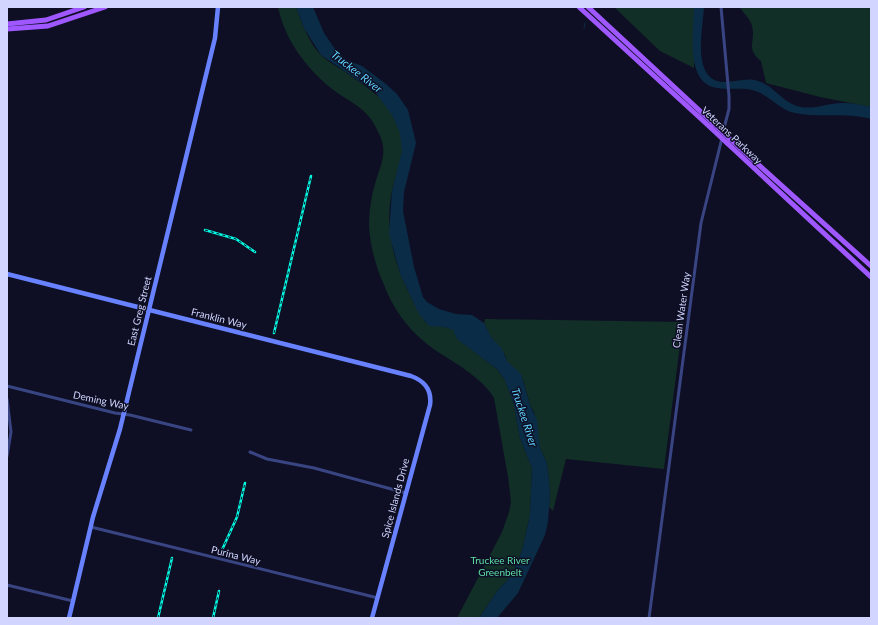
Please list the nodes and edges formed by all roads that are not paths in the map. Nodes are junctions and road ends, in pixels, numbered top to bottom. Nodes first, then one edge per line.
1 (84, 7) edge
2 (105, 7) edge
3 (218, 7) edge
4 (579, 7) edge
5 (588, 7) edge
6 (721, 7) edge
7 (7, 24) edge
8 (7, 30) edge
9 (712, 125) junction
10 (728, 141) junction
11 (871, 266) edge
12 (7, 274) edge
13 (871, 277) edge
14 (148, 310) junction
15 (425, 384) joint
16 (7, 386) edge
17 (7, 399) edge
18 (123, 414) junction
19 (191, 430) dead end
20 (250, 452) dead end
21 (7, 456) edge
22 (406, 493) junction
23 (91, 527) junction
24 (7, 585) edge
25 (378, 598) junction
26 (73, 601) junction
27 (69, 618) edge
28 (372, 618) edge
29 (650, 618) edge

1 - 7 main road
2 - 8 main road
3 - 14 street, East Greg Street
4 - 9 main road, Veterans Parkway
5 - 9 main road, Veterans Parkway
6 - 29 street, Clean Water Way
9 - 10 main road, Veterans Parkway, bridge
10 - 11 main road, Veterans Parkway
10 - 13 main road, Veterans Parkway
12 - 14 street, Franklin Way
14 - 15 street, Franklin Way
14 - 18 street, East Greg Street
15 - 22 street, Spice Islands Drive
16 - 18 street, Deming Way
17 - 21 street
18 - 19 street, Deming Way
18 - 23 street, East Greg Street
20 - 22 street
22 - 25 street, Spice Islands Drive
23 - 25 street, Purina Way
23 - 26 street, East Greg Street
24 - 26 street
25 - 28 street, Spice Islands Drive
26 - 27 street, East Greg Street

